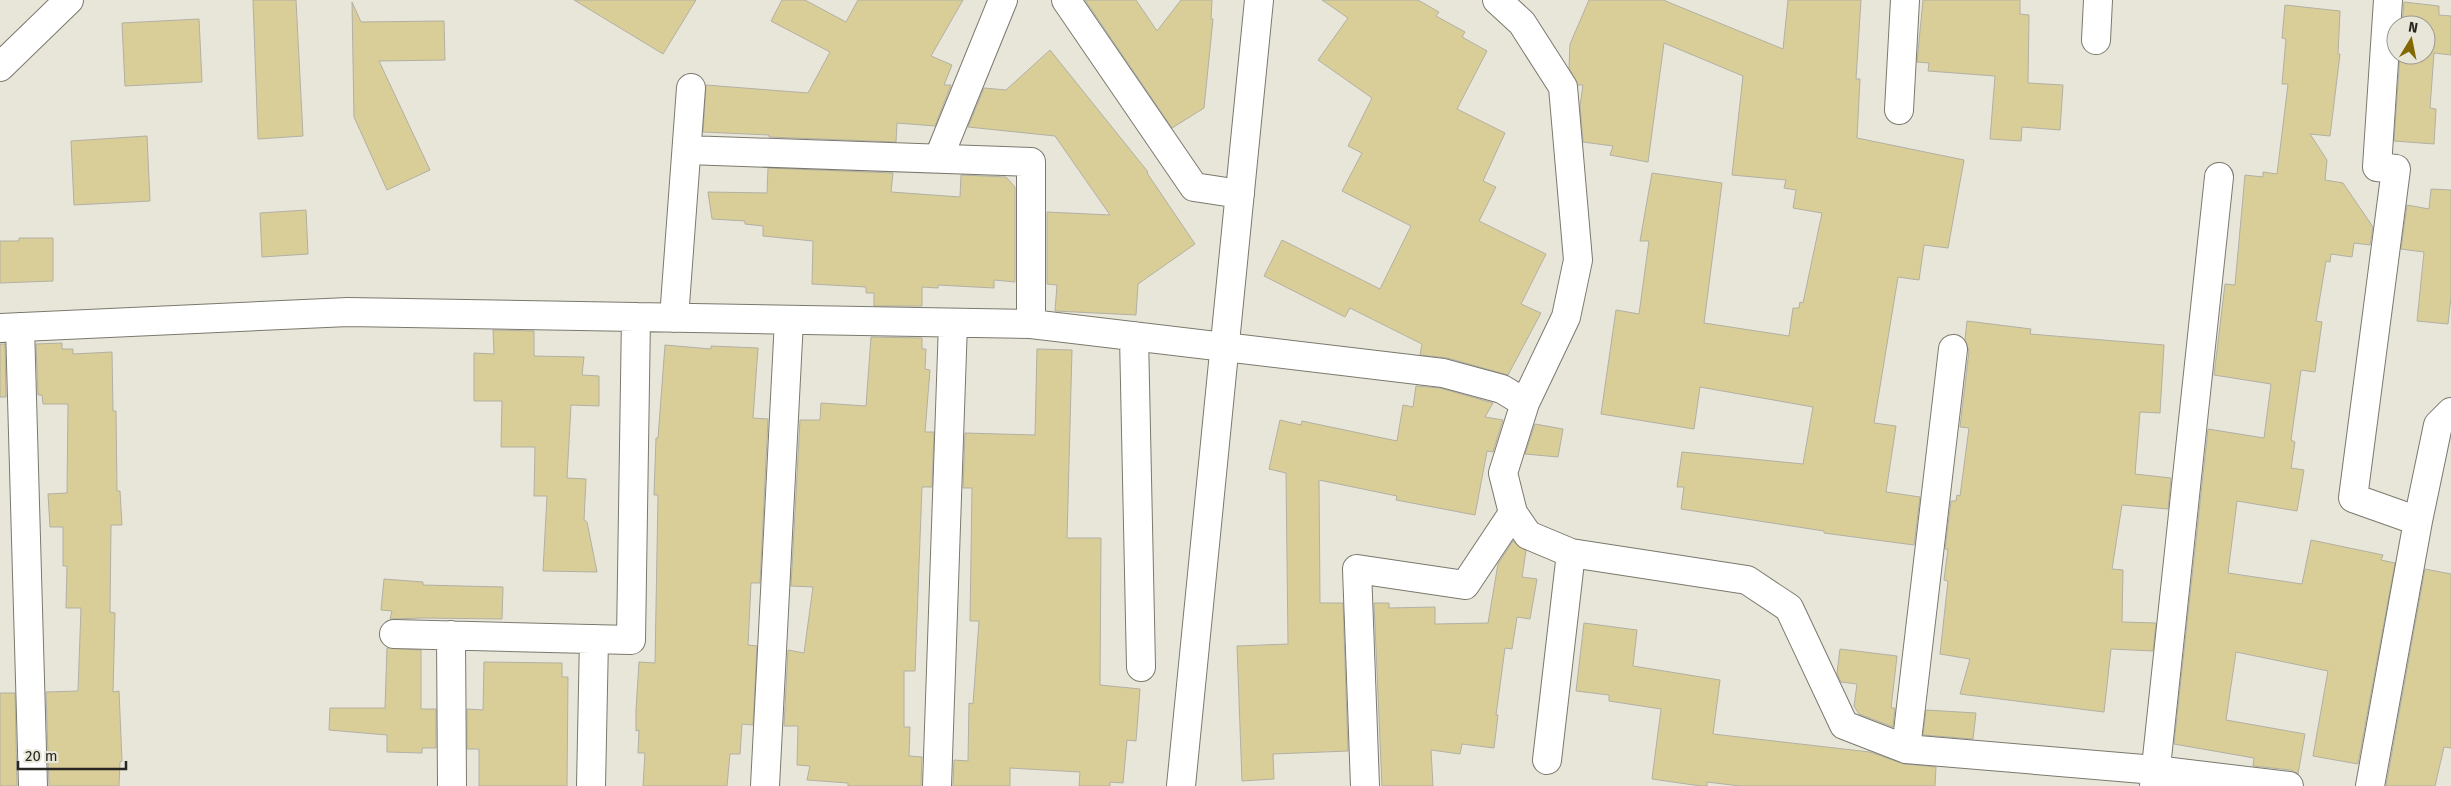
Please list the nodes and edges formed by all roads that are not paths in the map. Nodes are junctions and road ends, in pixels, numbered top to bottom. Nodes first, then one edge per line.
1 (69, 0) edge
2 (1003, 0) edge
3 (1066, 0) edge
4 (1259, 0) edge
5 (1497, 0) edge
6 (1905, 0) edge
7 (2098, 0) edge
8 (2388, 0) edge
9 (2096, 40) dead end
10 (0, 67) edge
11 (691, 88) dead end
12 (1899, 110) dead end
13 (687, 150) junction
14 (939, 157) junction
15 (2219, 178) dead end
16 (1240, 194) junction
17 (636, 317) junction
18 (674, 318) junction
19 (789, 320) junction
20 (953, 323) junction
21 (1032, 324) junction
22 (10, 327) edge
23 (1134, 336) junction
24 (1225, 346) junction
25 (1953, 349) dead end
26 (1525, 403) junction
27 (2451, 412) edge
28 (1513, 513) junction
29 (2418, 521) junction
30 (1571, 553) junction
31 (394, 634) dead end
32 (450, 635) junction
33 (594, 639) junction
34 (1141, 668) dead end
35 (1906, 749) junction
36 (1546, 760) dead end
37 (2154, 778) edge
38 (33, 786) edge
39 (452, 786) edge
40 (591, 786) edge
41 (765, 786) edge
42 (936, 786) edge
43 (1181, 786) edge
44 (1365, 786) edge
45 (2289, 786) edge
46 (2370, 786) edge

1 - 10 street
2 - 14 street
3 - 16 street
4 - 16 street
5 - 26 street
6 - 12 street
7 - 9 street
8 - 29 street
11 - 13 street
13 - 14 street
13 - 18 street
14 - 21 street
15 - 37 street
16 - 24 street
17 - 18 street
17 - 22 street
17 - 33 street
18 - 19 street
19 - 20 street
19 - 41 street
20 - 21 street
20 - 42 street
21 - 23 street
22 - 38 street
23 - 24 street
23 - 34 street
24 - 26 street
24 - 43 street
25 - 35 street
26 - 28 street
27 - 29 street
28 - 30 street
28 - 44 street
29 - 46 street
30 - 35 street
30 - 36 street
31 - 32 street
32 - 33 street
32 - 39 street
33 - 40 street
35 - 37 street
37 - 45 street

